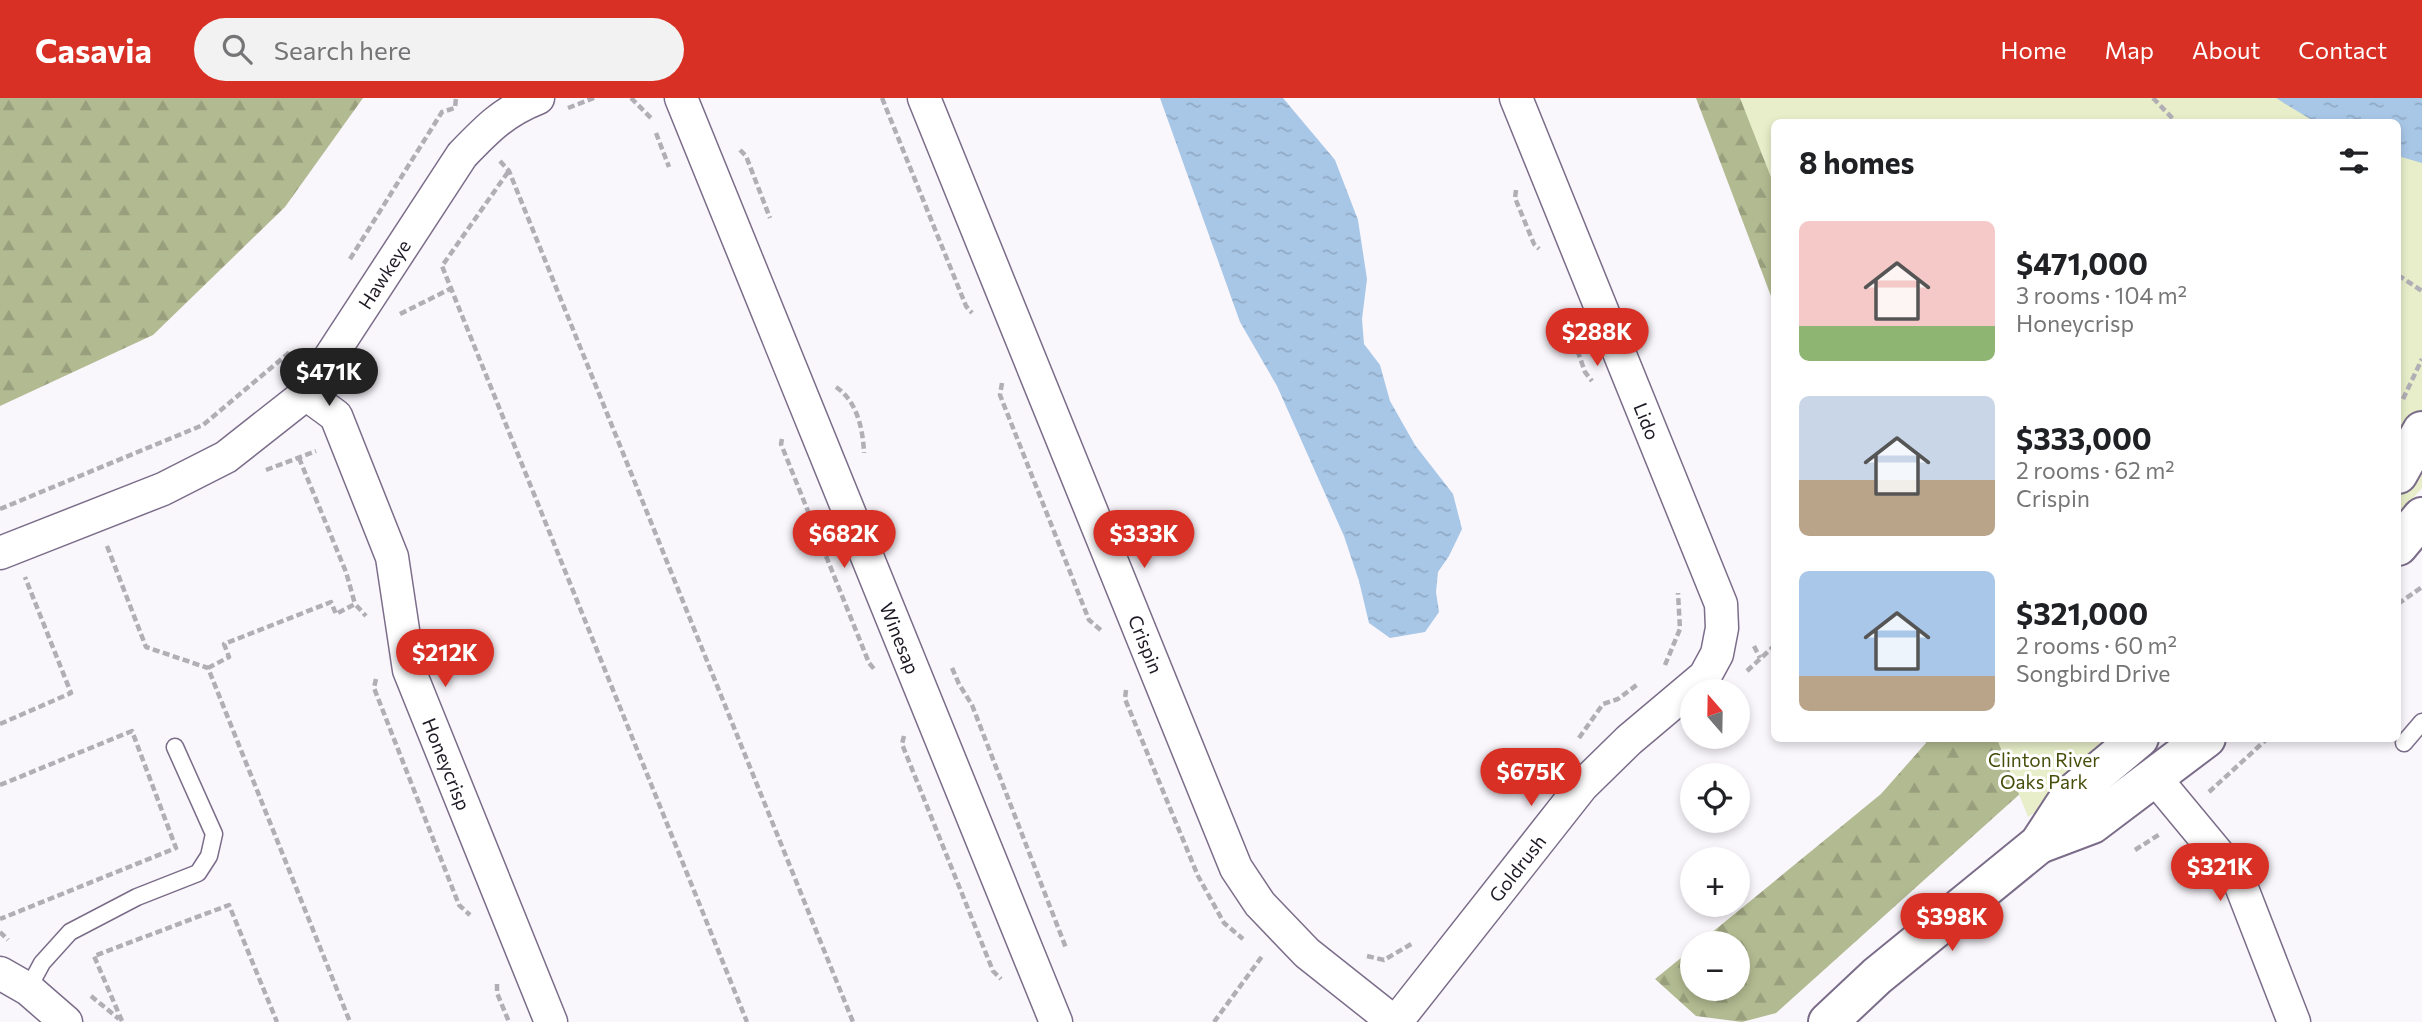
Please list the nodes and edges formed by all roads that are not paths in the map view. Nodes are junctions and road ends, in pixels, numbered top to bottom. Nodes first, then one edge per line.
1 (681, 98) edge
2 (924, 98) edge
3 (1516, 98) edge
4 (547, 105) edge
5 (306, 394) junction
6 (2422, 432) edge
7 (2401, 469) edge
8 (2422, 517) edge
9 (2401, 542) edge
10 (0, 552) edge
11 (1722, 628) joint
12 (2422, 722) edge
13 (2134, 742) edge
14 (2201, 742) edge
15 (2404, 743) dead end
16 (175, 747) dead end
17 (2155, 778) junction
18 (2039, 844) junction
19 (0, 973) edge
20 (27, 989) junction
21 (66, 1022) edge
22 (551, 1022) edge
23 (1056, 1022) edge
24 (1395, 1022) edge
25 (1828, 1022) edge
26 (2294, 1022) edge

1 - 23 street, Winesap
2 - 24 street, Crispin
3 - 11 street, Lido
4 - 5 street, Hawkeye
5 - 10 street, Hawkeye
5 - 22 street, Honeycrisp
6 - 7 main road
8 - 9 main road
11 - 24 street, Goldrush
12 - 15 lane
13 - 18 main road
14 - 17 main road
16 - 20 lane
17 - 18 main road
17 - 26 street
18 - 25 main road
19 - 20 street
20 - 21 street

